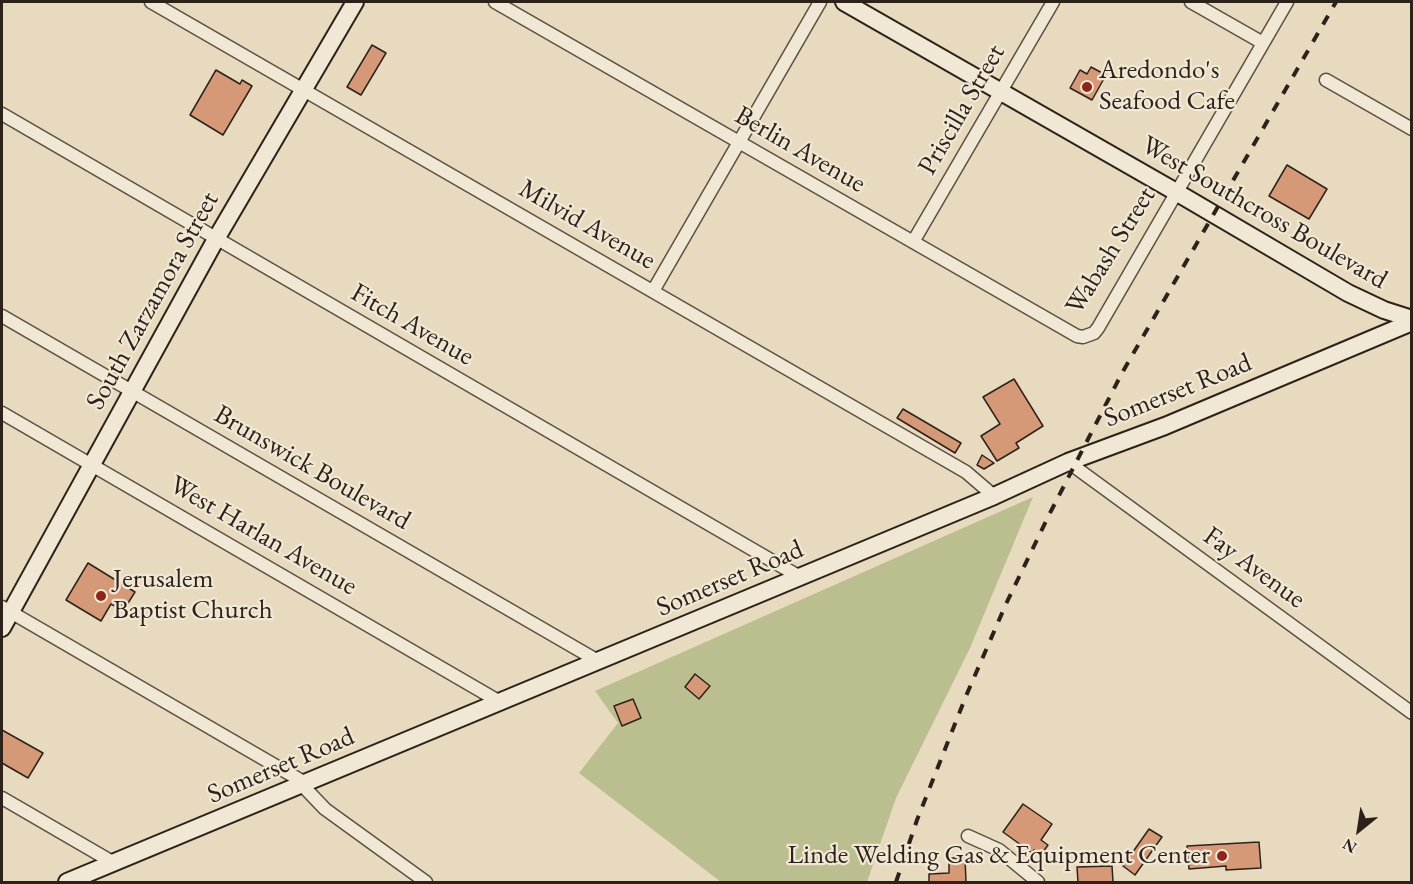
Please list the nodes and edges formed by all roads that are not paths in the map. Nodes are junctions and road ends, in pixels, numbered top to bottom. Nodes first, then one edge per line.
1 (151, 2) edge
2 (355, 2) edge
3 (495, 2) edge
4 (820, 2) edge
5 (844, 2) edge
6 (1053, 2) edge
7 (1191, 2) edge
8 (1287, 2) edge
9 (1263, 43) junction
10 (1326, 80) dead end
11 (304, 89) junction
12 (1000, 92) junction
13 (2, 114) edge
14 (1412, 129) edge
15 (739, 142) junction
16 (1176, 192) junction
17 (216, 239) junction
18 (913, 242) junction
19 (653, 291) junction
20 (2, 316) edge
21 (1412, 320) edge
22 (1083, 337) joint
23 (132, 392) junction
24 (2, 413) edge
25 (1068, 462) junction
26 (91, 465) junction
27 (994, 496) junction
28 (800, 577) junction
29 (6, 610) edge
30 (2, 628) edge
31 (598, 661) junction
32 (500, 702) junction
33 (1412, 713) edge
34 (305, 785) junction
35 (2, 798) edge
36 (968, 836) dead end
37 (114, 863) junction
38 (1033, 878) edge
39 (68, 882) edge
40 (426, 882) edge

1 - 11 street, Milvid Avenue
2 - 11 main road, South Zarzamora Street
3 - 15 street, Berlin Avenue
4 - 15 street
5 - 12 main road, West Southcross Boulevard
6 - 12 street, Priscilla Street
7 - 9 street
8 - 9 street, Wabash Street
9 - 16 street, Wabash Street
10 - 14 street
11 - 17 main road, South Zarzamora Street
11 - 19 street, Milvid Avenue
12 - 16 main road, West Southcross Boulevard
12 - 18 street, Priscilla Street
13 - 17 street, Fitch Avenue
15 - 18 street, Berlin Avenue
15 - 19 street
16 - 21 main road, West Southcross Boulevard
16 - 22 street, Wabash Street
17 - 23 main road, South Zarzamora Street
17 - 28 street, Fitch Avenue
18 - 22 street, Berlin Avenue
19 - 27 street, Milvid Avenue
20 - 23 street, Brunswick Boulevard
21 - 25 main road, Somerset Road
23 - 26 main road, South Zarzamora Street
23 - 31 street, Brunswick Boulevard
24 - 26 street, West Harlan Avenue
25 - 27 main road, Somerset Road
25 - 33 street, Fay Avenue
26 - 29 main road, South Zarzamora Street
26 - 32 street, West Harlan Avenue
27 - 28 main road, Somerset Road
28 - 31 main road, Somerset Road
29 - 30 main road, South Zarzamora Street
29 - 34 street
31 - 32 main road, Somerset Road
32 - 34 main road, Somerset Road
34 - 37 main road, Somerset Road
34 - 40 street
35 - 37 street
36 - 38 street
37 - 39 main road, Somerset Road

